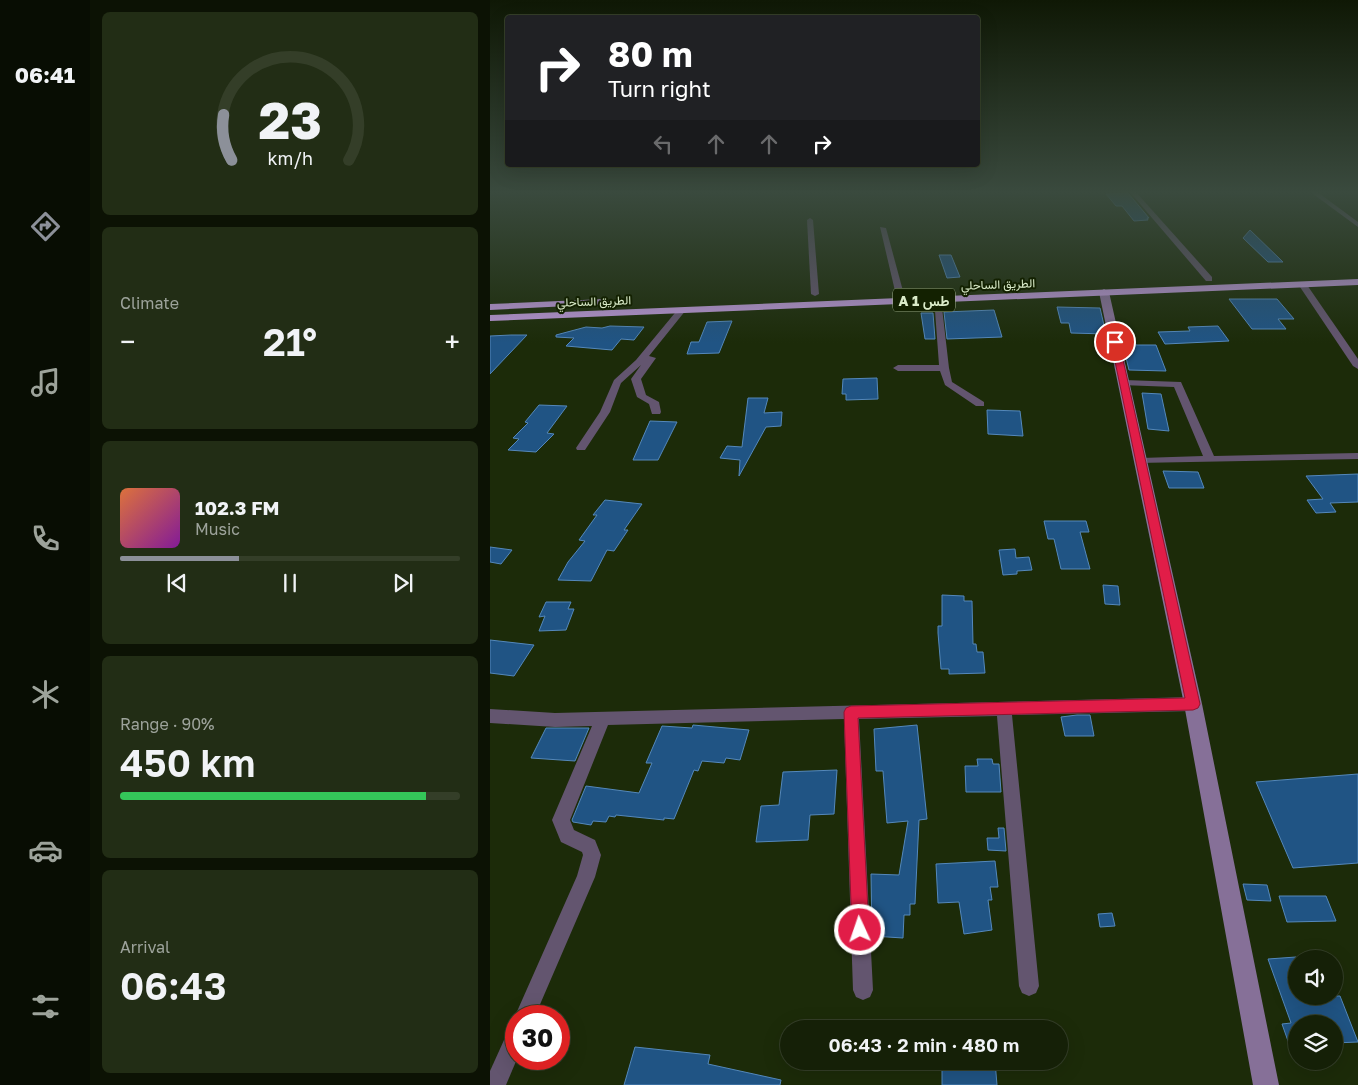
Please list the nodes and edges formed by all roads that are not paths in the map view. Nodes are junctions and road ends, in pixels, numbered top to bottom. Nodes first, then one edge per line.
1 (811, 242) edge
2 (886, 242) edge
3 (1176, 242) edge
4 (1358, 273) edge
5 (1209, 279) junction
6 (1358, 282) edge
7 (1302, 284) junction
8 (900, 291) junction
9 (1104, 292) junction
10 (815, 294) junction
11 (746, 297) dead end
12 (937, 299) junction
13 (618, 302) dead end
14 (490, 307) edge
15 (682, 310) junction
16 (490, 318) edge
17 (672, 323) junction
18 (1358, 366) edge
19 (898, 368) dead end
20 (944, 368) junction
21 (1124, 383) junction
22 (980, 404) dead end
23 (656, 412) dead end
24 (580, 448) dead end
25 (1358, 456) edge
26 (1210, 460) junction
27 (1140, 461) junction
28 (1193, 704) junction
29 (1004, 708) junction
30 (851, 712) junction
31 (490, 716) edge
32 (603, 718) junction
33 (1030, 986) dead end
34 (863, 990) dead end
35 (530, 1005) edge
36 (505, 1062) edge
37 (495, 1085) edge
38 (1266, 1085) edge

1 - 10 street
2 - 8 street
3 - 5 street
4 - 5 highway, الطريق الساحلي / A 1 طس
5 - 8 highway, الطريق الساحلي / A 1 طس
6 - 7 highway, الطريق الساحلي / A 1 طس
7 - 9 highway, الطريق الساحلي / A 1 طس
7 - 18 street
8 - 10 highway, الطريق الساحلي / A 1 طس
9 - 12 highway, الطريق الساحلي / A 1 طس
9 - 21 street
10 - 11 highway, الطريق الساحلي / A 1 طس
12 - 15 highway, الطريق الساحلي / A 1 طس
12 - 20 street
13 - 14 highway, الطريق الساحلي
15 - 16 highway, الطريق الساحلي / A 1 طس
15 - 17 street
17 - 23 street
17 - 24 street
19 - 20 street
20 - 22 street
21 - 26 street
21 - 27 street
25 - 26 street
26 - 27 street
27 - 28 street
28 - 29 street
28 - 38 street
29 - 30 street
29 - 33 street
30 - 32 street
30 - 34 street
31 - 32 street
32 - 35 street
36 - 37 street

